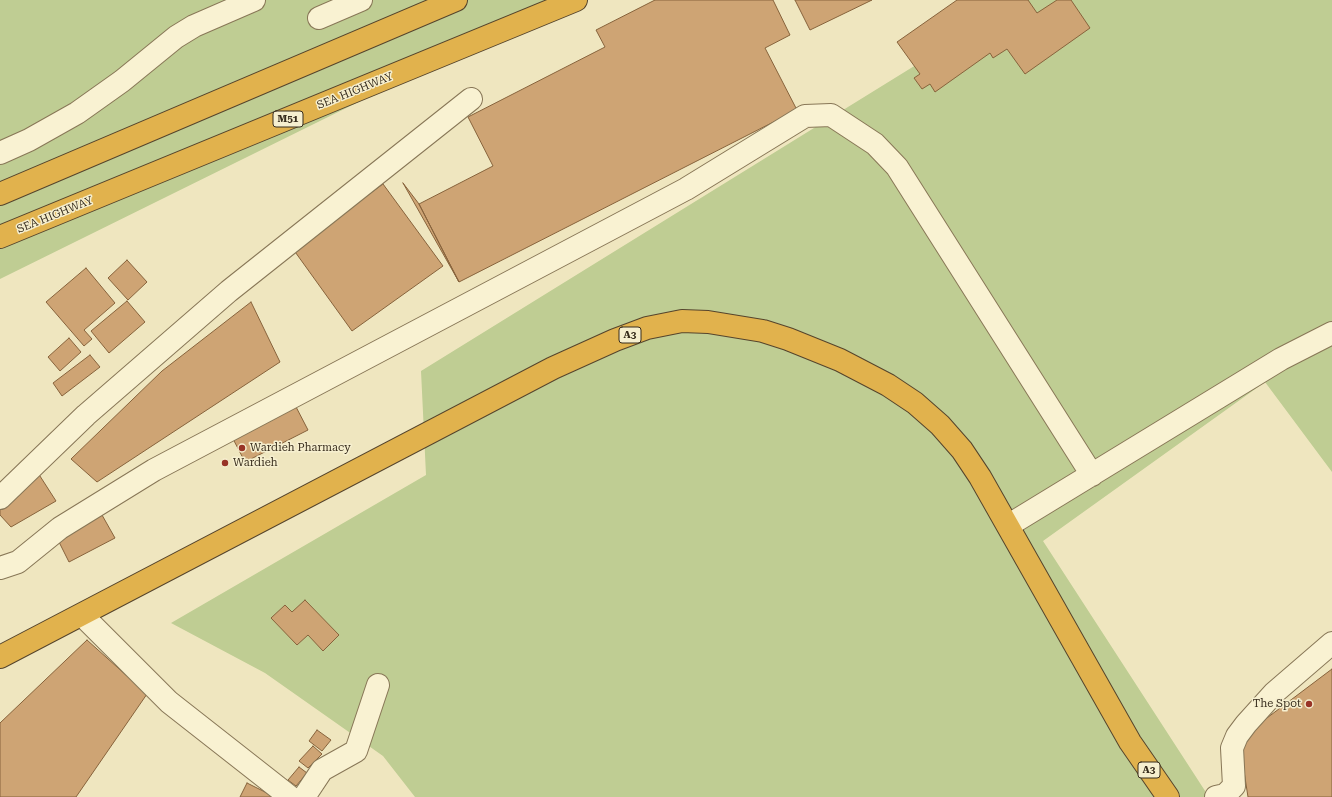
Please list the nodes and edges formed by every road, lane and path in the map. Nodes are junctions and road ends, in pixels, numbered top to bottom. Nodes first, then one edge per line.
1 (254, 0) edge
2 (361, 0) edge
3 (456, 0) edge
4 (576, 0) edge
5 (319, 18) dead end
6 (471, 99) dead end
7 (0, 154) edge
8 (0, 194) edge
9 (0, 237) edge
10 (1332, 333) edge
11 (1092, 475) junction
12 (0, 498) edge
13 (1008, 526) junction
14 (0, 568) edge
15 (82, 615) junction
16 (1332, 643) edge
17 (0, 657) edge
18 (378, 685) dead end
19 (1130, 742) junction
20 (290, 797) edge
21 (304, 797) edge
22 (1149, 797) edge
23 (1168, 797) edge
24 (1216, 797) edge

1 - 7 street
2 - 5 street
3 - 8 highway
4 - 9 highway, SEA HIGHWAY / M51
6 - 12 street
10 - 11 street
11 - 13 street
11 - 14 street
13 - 15 highway, A3
13 - 19 highway, A3
15 - 17 highway, A3
15 - 20 street
16 - 24 street
18 - 21 street
19 - 22 highway
19 - 23 highway, A3

